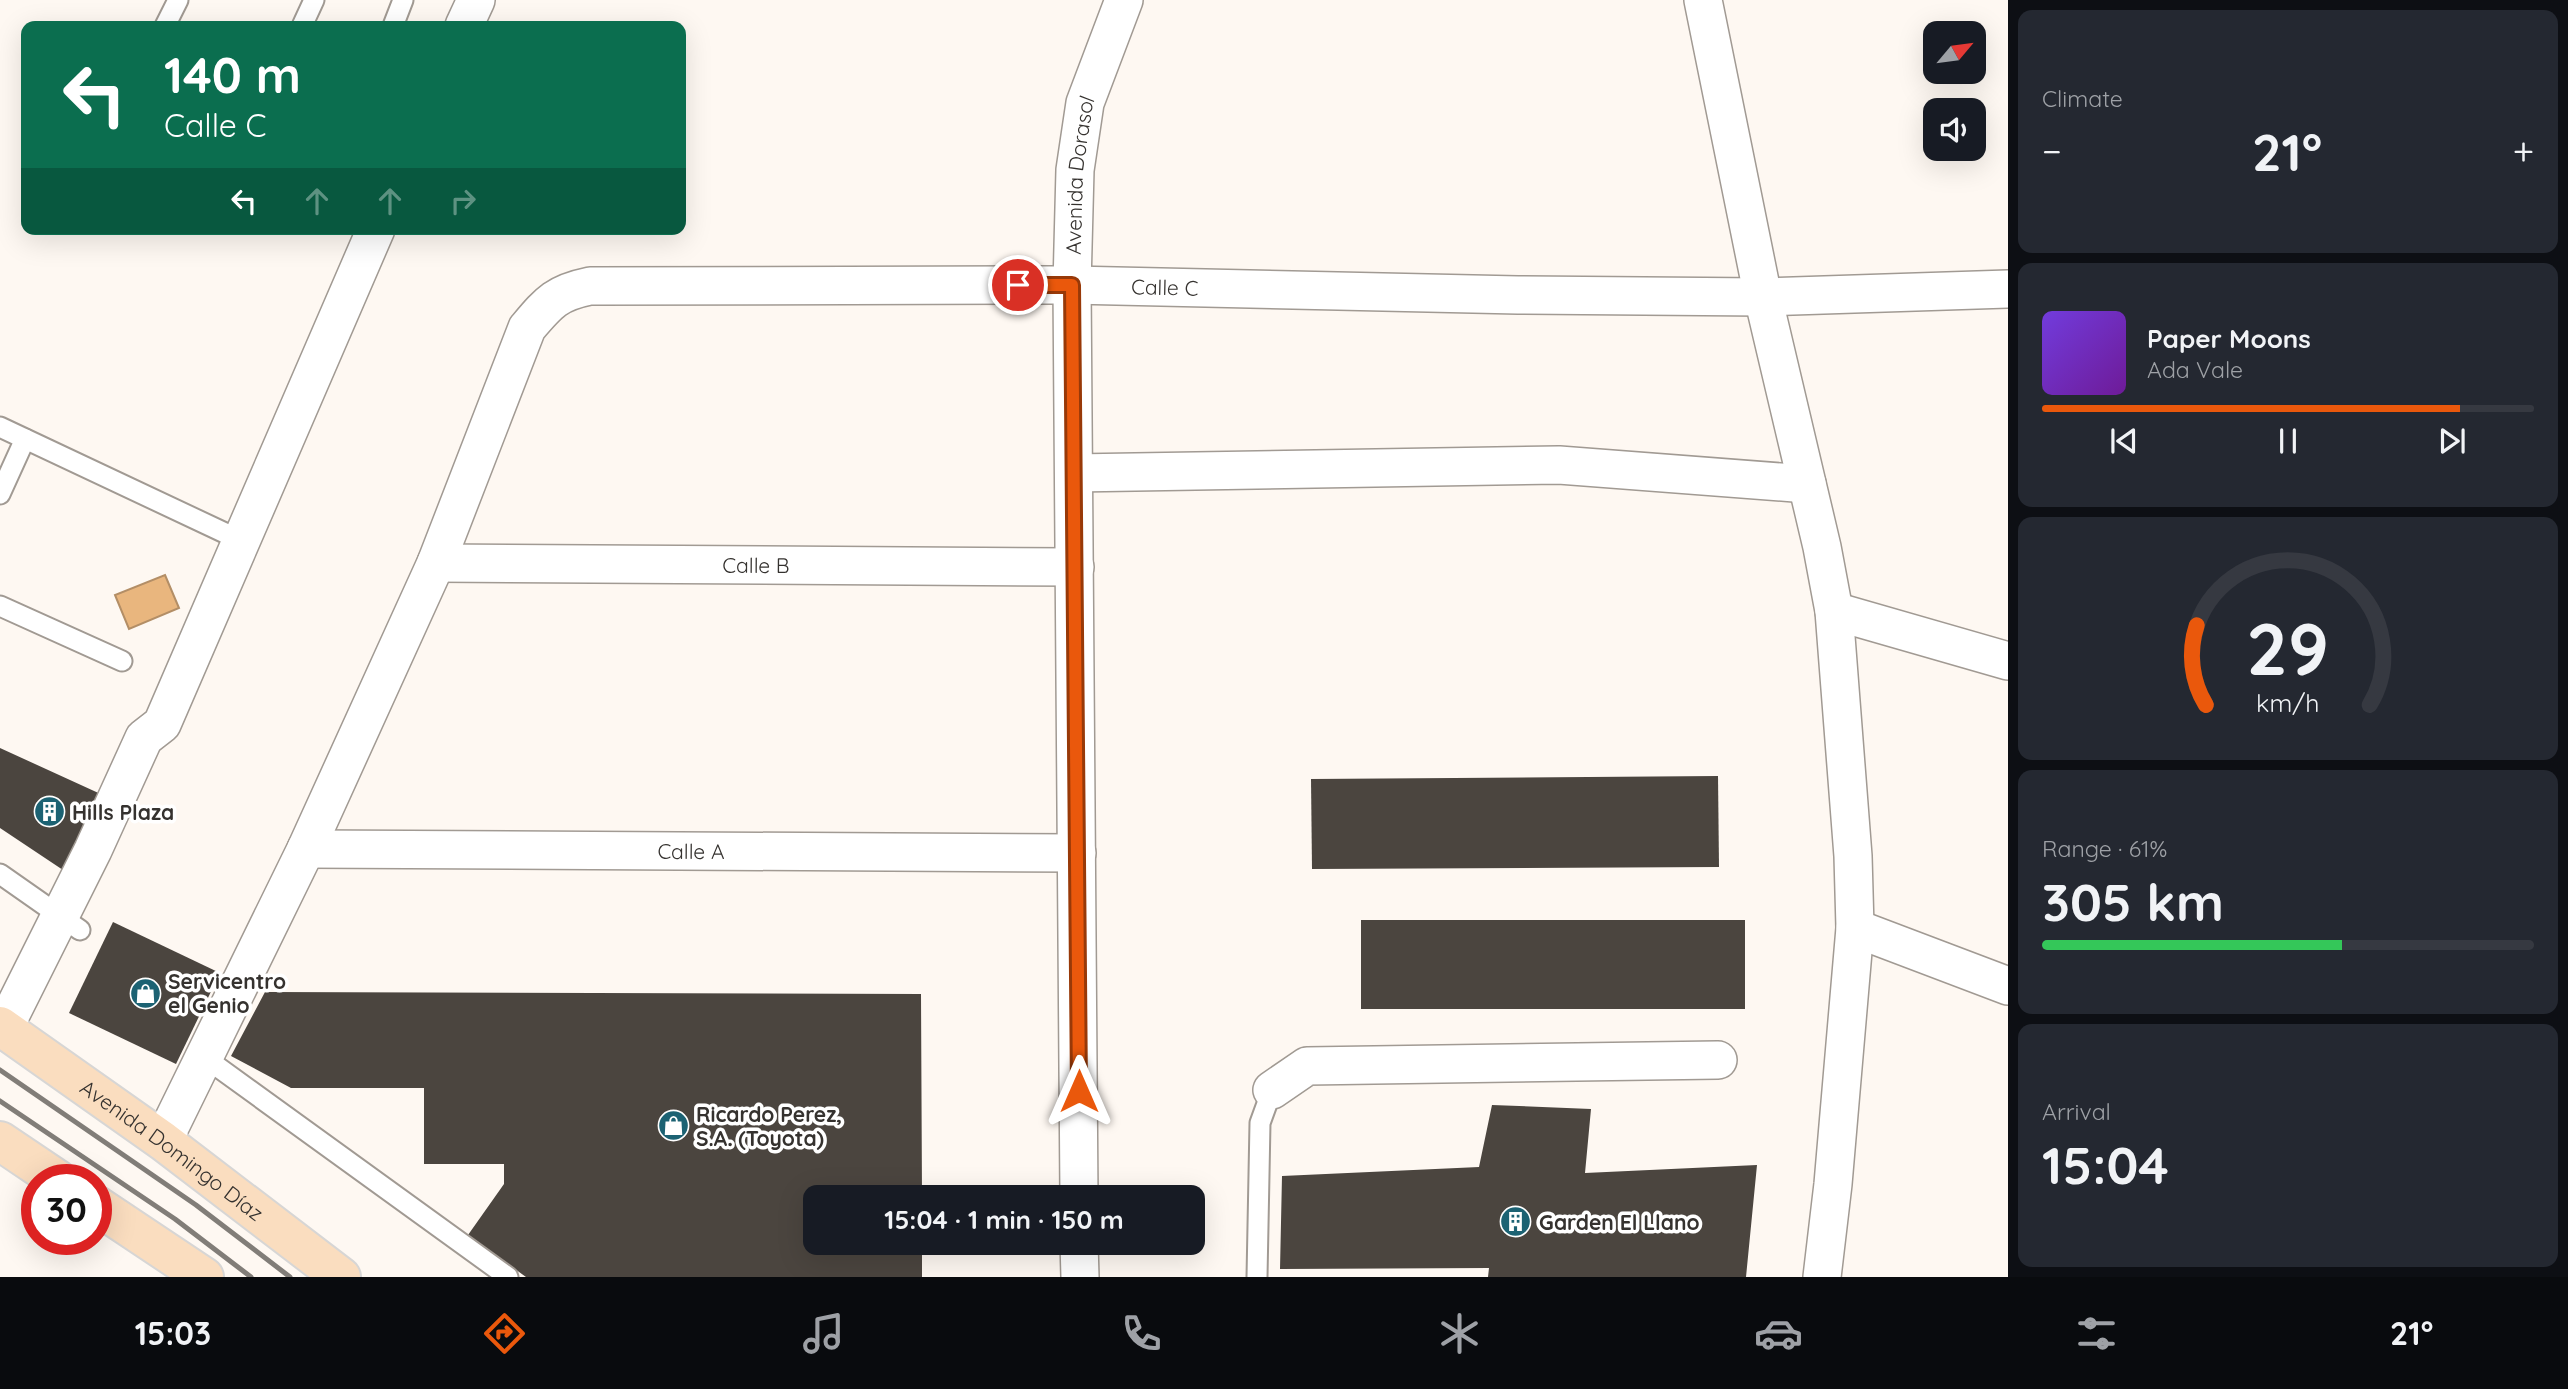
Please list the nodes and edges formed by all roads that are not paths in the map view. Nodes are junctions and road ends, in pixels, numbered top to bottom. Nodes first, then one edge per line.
1 (177, 0) edge
2 (314, 0) edge
3 (403, 0) edge
4 (476, 0) edge
5 (1124, 0) edge
6 (1703, 0) edge
7 (167, 21) edge
8 (304, 21) edge
9 (396, 21) edge
10 (466, 21) edge
11 (373, 235) edge
12 (1072, 285) junction
13 (2008, 289) edge
14 (1763, 297) junction
15 (0, 427) edge
16 (25, 439) junction
17 (1074, 473) junction
18 (1807, 484) junction
19 (0, 494) edge
20 (242, 541) junction
21 (436, 563) junction
22 (1075, 566) junction
23 (0, 606) edge
24 (1834, 611) junction
25 (122, 661) dead end
26 (2008, 662) edge
27 (306, 849) junction
28 (1077, 853) junction
29 (0, 874) edge
30 (70, 923) junction
31 (1855, 928) junction
32 (2008, 985) edge
33 (9, 1032) edge
34 (204, 1057) junction
35 (1718, 1060) dead end
36 (1272, 1090) joint
37 (0, 1141) edge
38 (163, 1141) junction
39 (34, 1164) edge
40 (1079, 1185) edge
41 (112, 1216) edge
42 (1079, 1255) edge
43 (204, 1277) edge
44 (341, 1277) edge
45 (508, 1277) edge
46 (1080, 1277) edge
47 (1257, 1277) edge
48 (1822, 1277) edge

1 - 7 lane
2 - 8 lane
3 - 9 lane
4 - 10 street
5 - 12 street, Avenida Dorasol
6 - 14 street
11 - 20 street
12 - 14 street, Calle C
12 - 17 street, Avenida Dorasol
12 - 21 street, Calle C
13 - 14 street, Calle C
14 - 18 street
15 - 16 lane
16 - 19 lane
16 - 20 lane
17 - 18 street
17 - 22 street, Avenida Dorasol
18 - 24 street
20 - 30 street
21 - 22 street, Calle B
21 - 27 street
22 - 28 street, Avenida Dorasol
23 - 25 lane
24 - 26 street
24 - 31 street
27 - 28 street, Calle A
27 - 34 street
28 - 40 street, Avenida Dorasol
29 - 30 lane
30 - 33 street
31 - 32 street
31 - 48 street
33 - 38 main road, Avenida Domingo Díaz
34 - 38 street
34 - 45 lane
35 - 36 street
36 - 47 lane
37 - 39 main road
38 - 44 main road, Avenida Domingo Díaz
41 - 43 main road
42 - 46 street

